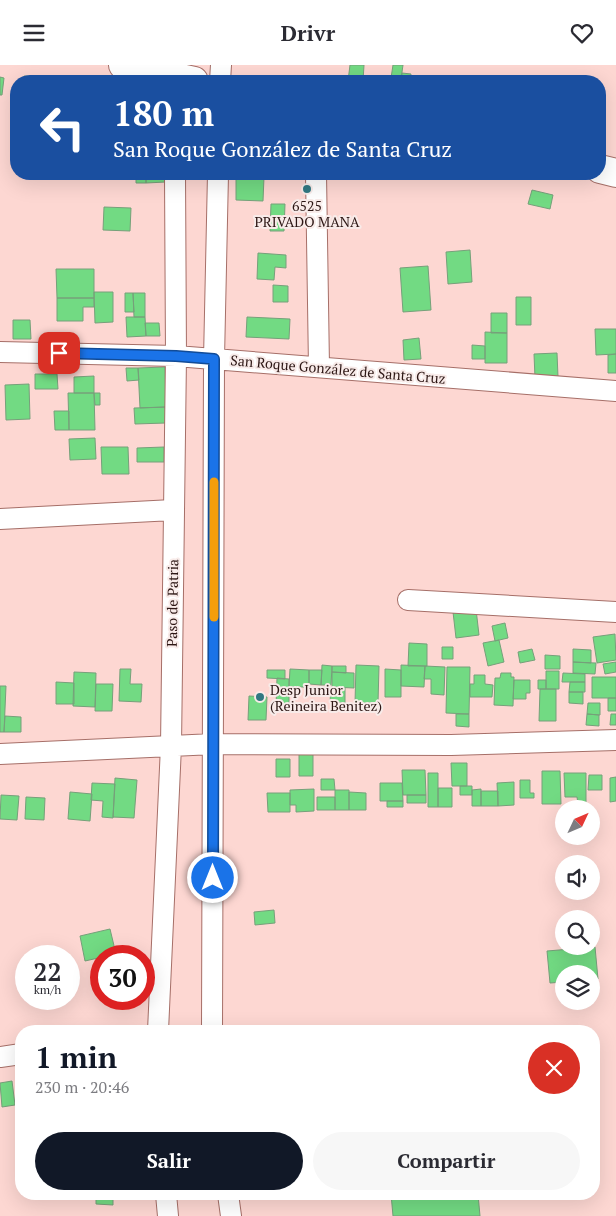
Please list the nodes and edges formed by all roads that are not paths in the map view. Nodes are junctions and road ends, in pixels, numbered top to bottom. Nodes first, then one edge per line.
1 (123, 65) edge
2 (176, 75) edge
3 (174, 180) edge
4 (218, 180) edge
5 (316, 180) edge
6 (0, 352) edge
7 (176, 356) junction
8 (214, 359) junction
9 (319, 367) junction
10 (616, 391) edge
11 (173, 510) junction
12 (0, 519) edge
13 (408, 600) dead end
14 (616, 612) edge
15 (616, 740) edge
16 (214, 744) junction
17 (171, 746) junction
18 (0, 754) edge
19 (158, 1025) edge
20 (212, 1025) edge
21 (15, 1055) edge
22 (0, 1057) edge
23 (167, 1200) edge
24 (229, 1200) edge
25 (168, 1216) edge
26 (231, 1216) edge

1 - 2 main road
3 - 7 street, Paso de Patria
4 - 8 street
5 - 9 street
6 - 7 street, San Roque González de Santa Cruz
7 - 8 street, San Roque González de Santa Cruz
7 - 11 street, Paso de Patria
8 - 9 street, San Roque González de Santa Cruz
8 - 16 street
9 - 10 street, San Roque González de Santa Cruz
11 - 12 street
11 - 17 street, Paso de Patria
13 - 14 street
15 - 16 street
16 - 17 street
16 - 20 street
17 - 18 street
17 - 19 street, Paso de Patria
21 - 22 street
23 - 25 street
24 - 26 street

